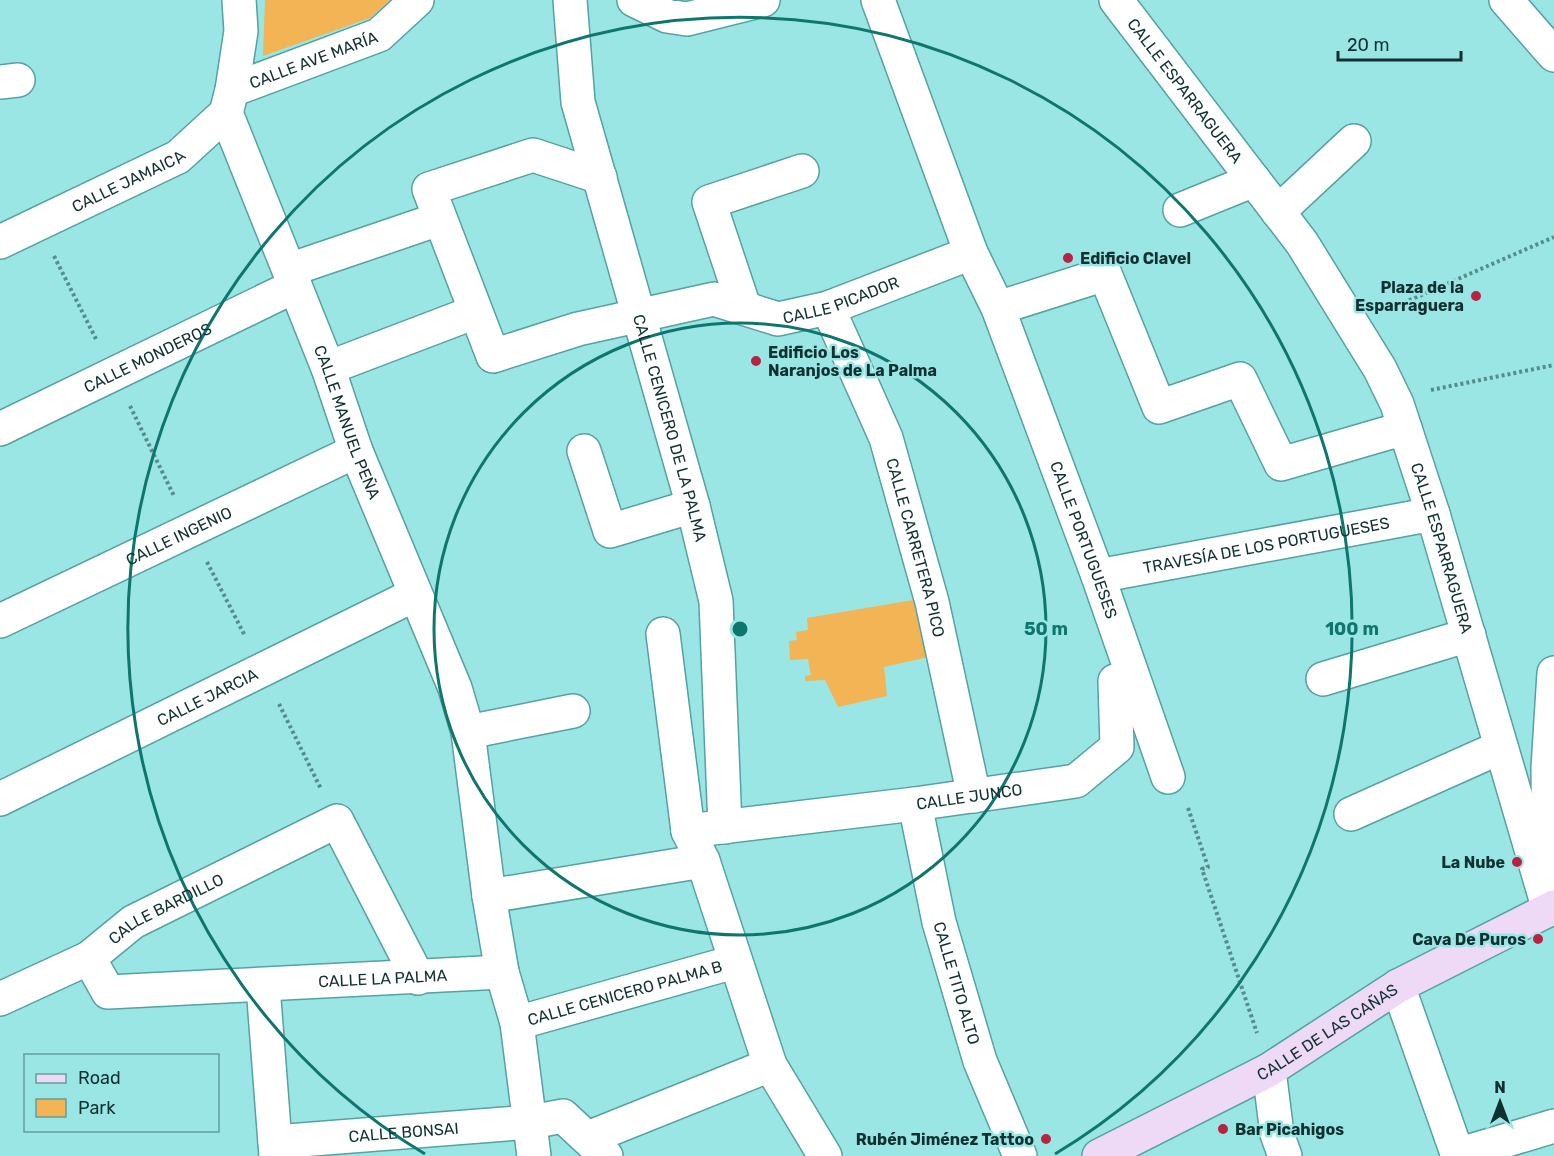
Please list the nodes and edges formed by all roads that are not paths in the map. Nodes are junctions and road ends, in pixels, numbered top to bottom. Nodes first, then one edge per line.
1 (239, 0) edge
2 (417, 0) edge
3 (570, 0) edge
4 (634, 0) edge
5 (763, 0) edge
6 (878, 0) edge
7 (1116, 0) edge
8 (1506, 0) edge
9 (665, 8) edge
10 (1554, 55) edge
11 (229, 101) junction
12 (1354, 141) dead end
13 (802, 171) dead end
14 (600, 177) junction
15 (1254, 180) junction
16 (1180, 210) dead end
17 (1278, 212) junction
18 (440, 219) junction
19 (0, 242) edge
20 (971, 252) junction
21 (292, 278) junction
22 (744, 308) junction
23 (828, 308) junction
24 (998, 308) junction
25 (475, 312) junction
26 (638, 318) junction
27 (328, 368) junction
28 (1405, 428) junction
29 (0, 429) edge
30 (356, 451) junction
31 (584, 451) dead end
32 (693, 506) junction
33 (1433, 514) junction
34 (1098, 576) junction
35 (414, 595) junction
36 (0, 621) edge
37 (663, 634) dead end
38 (1469, 635) junction
39 (1554, 674) edge
40 (1131, 677) junction
41 (1323, 680) dead end
42 (573, 711) dead end
43 (468, 732) junction
44 (1501, 747) junction
45 (1168, 777) road end
46 (974, 796) junction
47 (0, 799) edge
48 (915, 804) junction
49 (1351, 814) dead end
50 (725, 827) junction
51 (688, 831) junction
52 (703, 861) junction
53 (489, 896) junction
54 (1552, 908) edge
55 (89, 958) junction
56 (734, 962) junction
57 (502, 972) junction
58 (418, 978) junction
59 (263, 986) junction
60 (1398, 986) junction
61 (0, 999) edge
62 (516, 1023) junction
63 (770, 1065) junction
64 (1269, 1070) junction
65 (531, 1122) junction
66 (1554, 1126) edge
67 (597, 1147) edge
68 (275, 1149) edge
69 (1457, 1155) edge
70 (534, 1156) edge
71 (825, 1156) edge
72 (1020, 1156) edge
73 (1099, 1156) edge
74 (1285, 1156) edge

1 - 11 street
2 - 11 street, CALLE AVE MARÍA
3 - 14 street, CALLE CENICERO DE LA PALMA
4 - 9 street
5 - 9 street
6 - 20 street, CALLE PORTUGUESES
7 - 15 street, CALLE ESPARRAGUERA
8 - 10 street
11 - 19 street, CALLE JAMAICA
11 - 21 street, CALLE MANUEL PEÑA
12 - 17 street
13 - 22 street
14 - 18 street
14 - 26 street, CALLE CENICERO DE LA PALMA
15 - 16 street, CALLE ESPARRAGUERA
15 - 17 street, CALLE ESPARRAGUERA
17 - 28 street, CALLE ESPARRAGUERA
18 - 21 street, CALLE MONDEROS
18 - 25 street
20 - 23 street, CALLE PICADOR
20 - 24 street, CALLE PORTUGUESES
21 - 27 street, CALLE MANUEL PEÑA
21 - 29 street, CALLE MONDEROS
22 - 23 street, CALLE PICADOR
22 - 26 street, CALLE PICADOR
23 - 46 street, CALLE CARRETERA PICO
24 - 28 street
24 - 34 street, CALLE PORTUGUESES
25 - 26 street, CALLE PICADOR
25 - 27 street
26 - 32 street, CALLE CENICERO DE LA PALMA
27 - 30 street, CALLE MANUEL PEÑA
28 - 33 street, CALLE ESPARRAGUERA
30 - 35 street, CALLE MANUEL PEÑA
30 - 36 street, CALLE INGENIO
31 - 32 street
32 - 50 street, CALLE CENICERO DE LA PALMA
33 - 34 street, TRAVESÍA DE LOS PORTUGUESES
33 - 38 street, CALLE ESPARRAGUERA
34 - 40 street, CALLE PORTUGUESES
35 - 43 street, CALLE MANUEL PEÑA
35 - 47 street, CALLE JARCIA
37 - 51 street
38 - 41 street
38 - 44 street, CALLE ESPARRAGUERA
39 - 54 street
40 - 45 street, CALLE PORTUGUESES
40 - 46 street, CALLE JUNCO
42 - 43 street
43 - 53 street, CALLE MANUEL PEÑA
44 - 49 street
44 - 54 street, CALLE ESPARRAGUERA
46 - 48 street, CALLE JUNCO
48 - 50 street, CALLE JUNCO
48 - 72 street, CALLE TITO ALTO
50 - 51 street
51 - 52 street
52 - 53 street
52 - 56 street
53 - 57 street, CALLE MANUEL PEÑA
54 - 60 main road, CALLE DE LAS CAÑAS
55 - 58 street, CALLE BARDILLO
55 - 59 street, CALLE LA PALMA
55 - 61 street, CALLE BARDILLO
56 - 62 street, CALLE CENICERO PALMA B
56 - 63 street
57 - 58 street, CALLE LA PALMA
57 - 62 street, CALLE MANUEL PEÑA
58 - 59 street, CALLE LA PALMA
59 - 68 street
60 - 64 main road, CALLE DE LAS CAÑAS
60 - 69 street
62 - 65 street, CALLE MANUEL PEÑA
63 - 67 street
63 - 71 street
64 - 73 main road, CALLE DE LAS CAÑAS
64 - 74 street
65 - 67 street
65 - 68 street, CALLE BONSAI
65 - 70 street, CALLE MANUEL PEÑA
66 - 69 street

